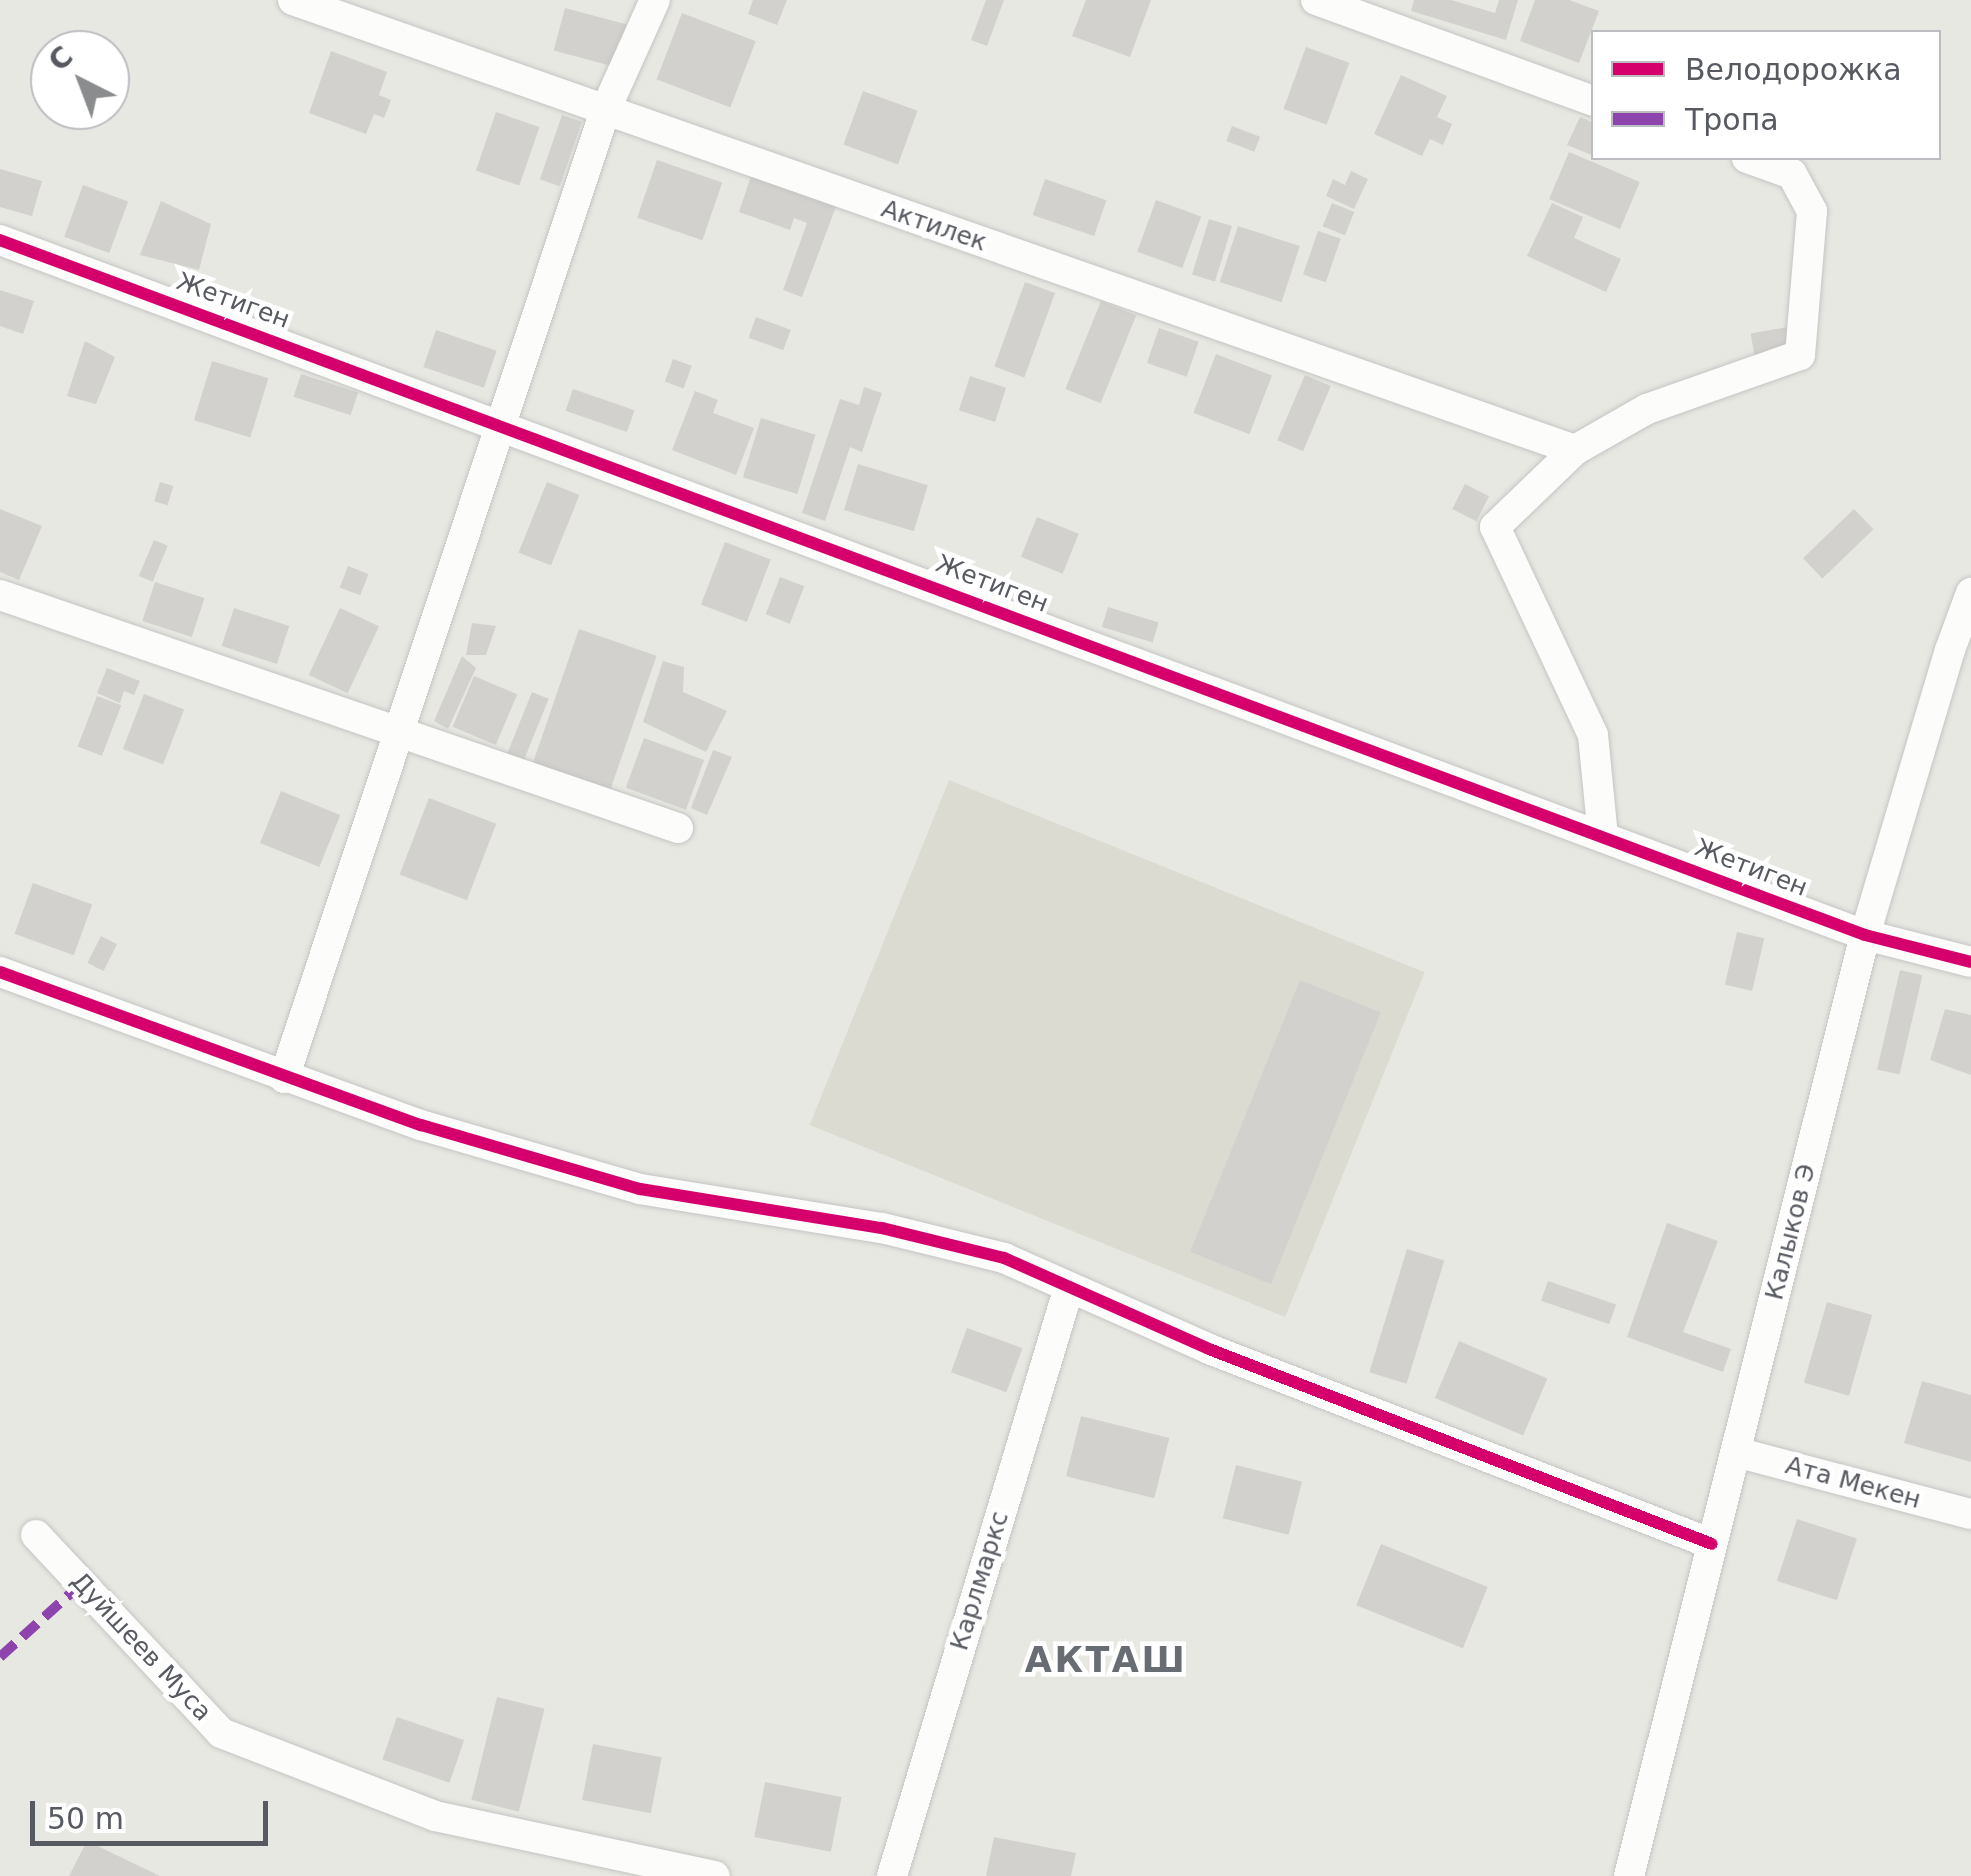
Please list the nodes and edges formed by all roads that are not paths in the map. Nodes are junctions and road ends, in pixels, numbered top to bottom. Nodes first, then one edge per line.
1 (293, 0) edge
2 (654, 0) edge
3 (1316, 0) edge
4 (1591, 100) edge
5 (605, 112) junction
6 (1753, 160) edge
7 (0, 240) edge
8 (500, 423) junction
9 (1576, 450) junction
10 (1971, 593) edge
11 (0, 596) edge
12 (397, 732) junction
13 (678, 828) dead end
14 (1603, 837) junction
15 (1865, 935) junction
16 (1971, 962) edge
17 (0, 972) edge
18 (284, 1078) junction
19 (1069, 1286) junction
20 (1736, 1452) junction
21 (1971, 1514) edge
22 (36, 1535) dead end
23 (1712, 1544) junction
24 (715, 1876) edge
25 (892, 1876) edge
26 (1629, 1876) edge

1 - 5 street, Актилек
2 - 5 street
3 - 4 street
5 - 8 street
5 - 9 street, Актилек
6 - 9 street
7 - 8 street, Жетиген
8 - 12 street
8 - 14 street, Жетиген
9 - 14 street
10 - 15 street, Калыков Э
11 - 12 street
12 - 13 street
12 - 18 street
14 - 15 street, Жетиген
15 - 16 street, Жетиген
15 - 20 street, Калыков Э
17 - 18 street
18 - 19 street
19 - 23 street
19 - 25 street, Карлмаркс
20 - 21 street, Ата Мекен
20 - 23 street, Калыков Э
22 - 24 street, Дуйшеев Муса
23 - 26 street, Калыков Э

